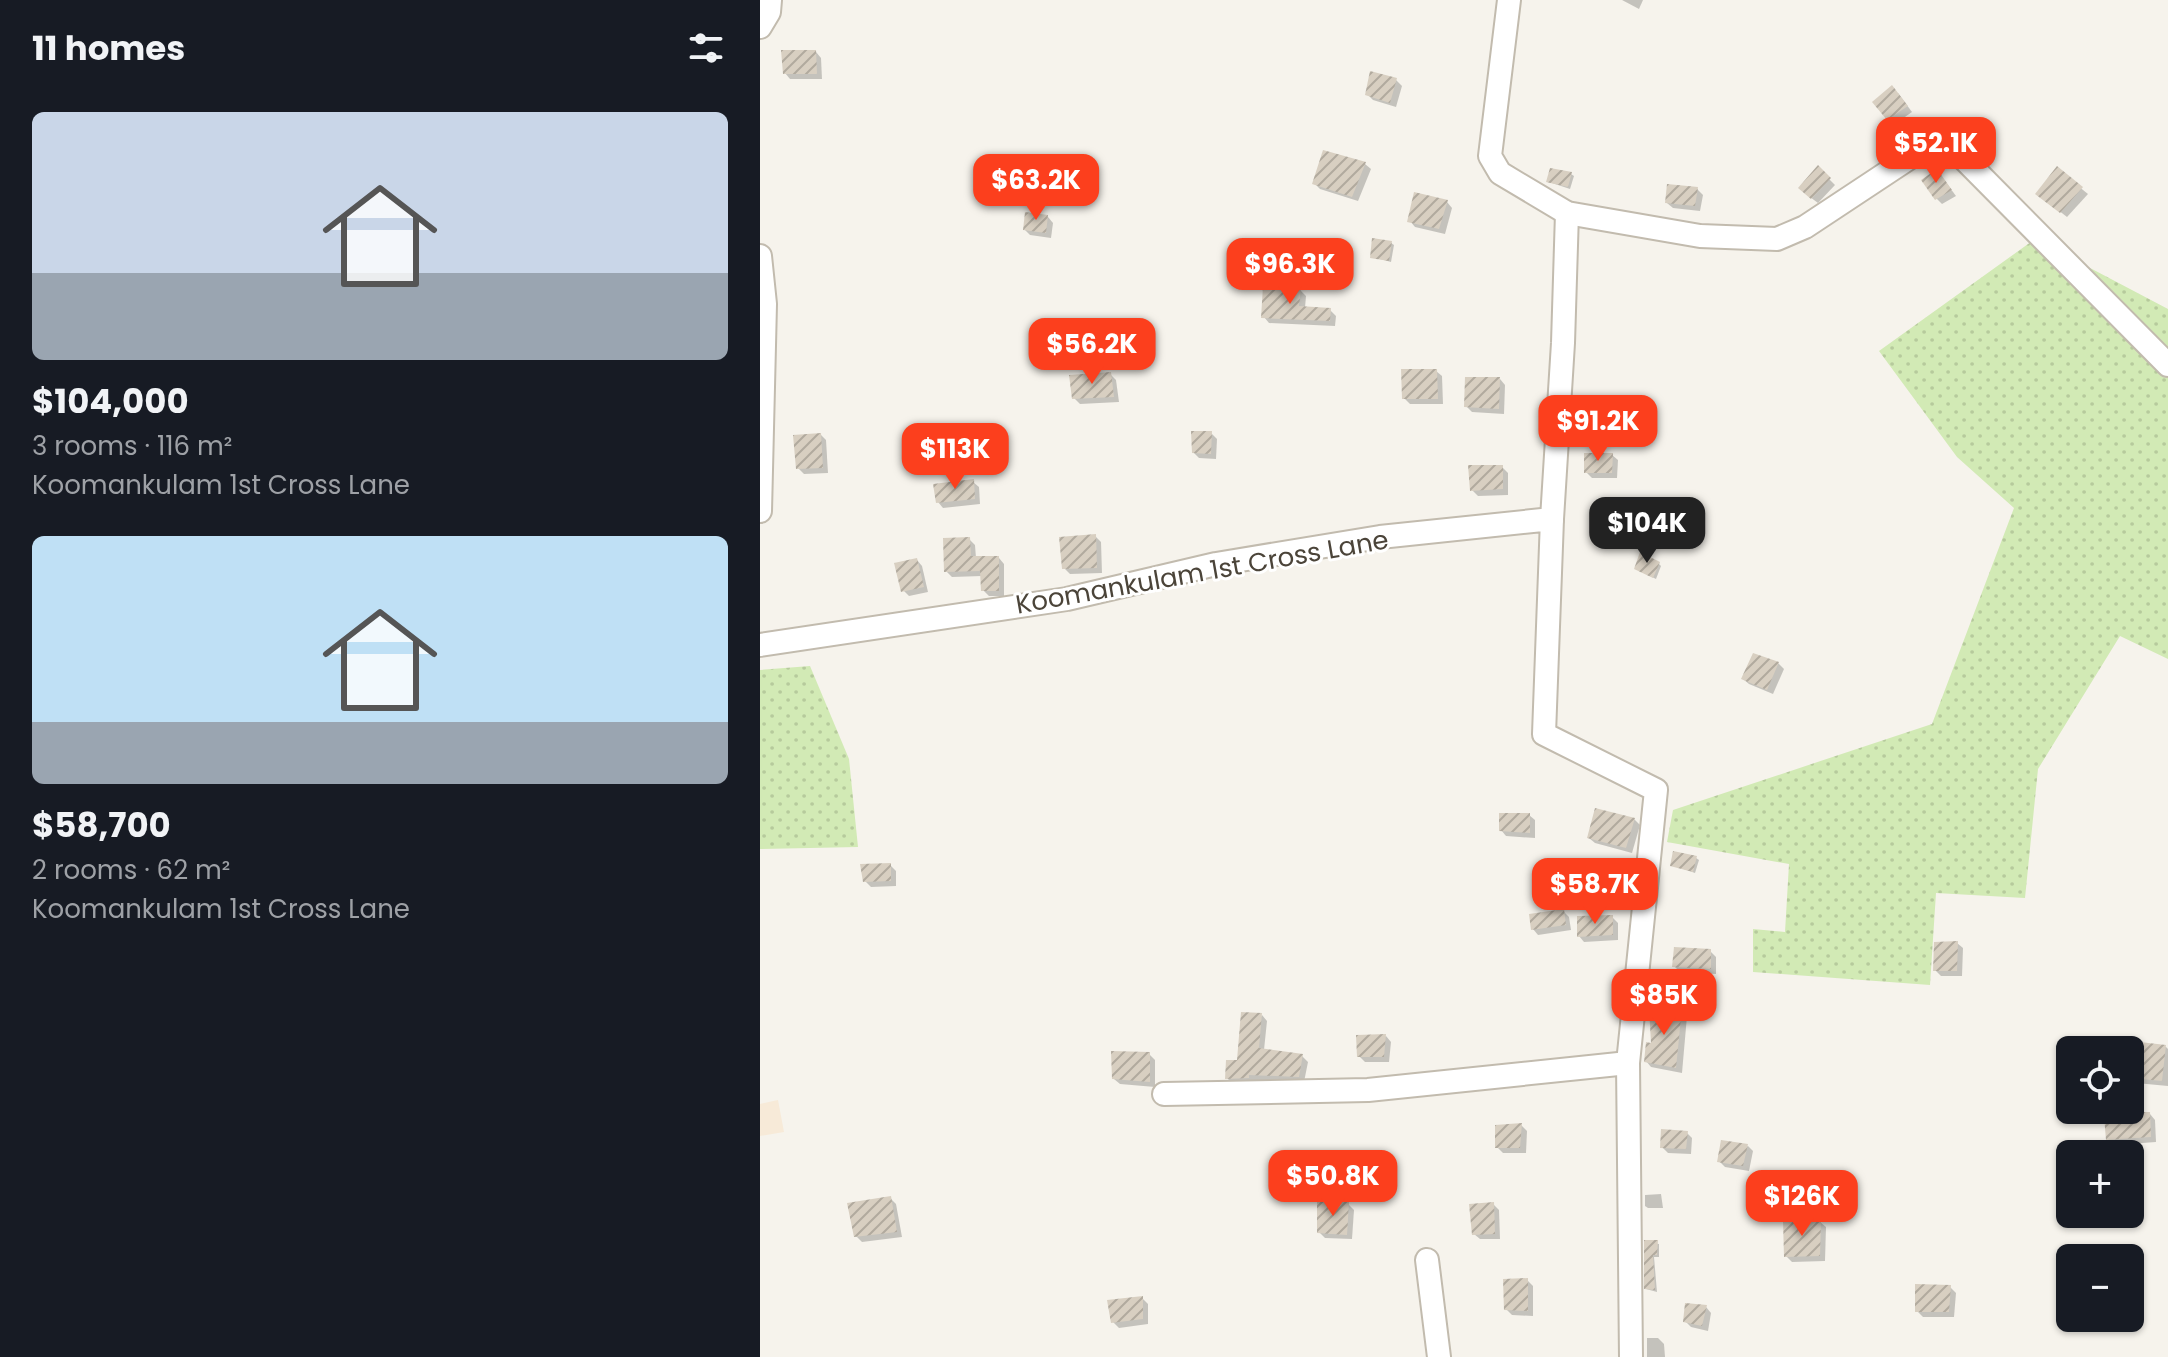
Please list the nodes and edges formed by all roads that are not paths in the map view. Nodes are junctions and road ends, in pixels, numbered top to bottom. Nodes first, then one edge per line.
1 (770, 0) edge
2 (1509, 0) edge
3 (760, 27) edge
4 (1567, 213) junction
5 (760, 256) edge
6 (2168, 365) edge
7 (760, 511) edge
8 (1552, 519) junction
9 (760, 645) edge
10 (1628, 1063) junction
11 (1164, 1094) dead end
12 (1427, 1260) dead end
13 (1439, 1357) edge
14 (1631, 1357) edge

1 - 3 street
2 - 4 street
4 - 6 street
4 - 8 street
5 - 7 street
8 - 9 street, Koomankulam 1st Cross Lane
8 - 10 street
10 - 11 street
10 - 14 street
12 - 13 street

